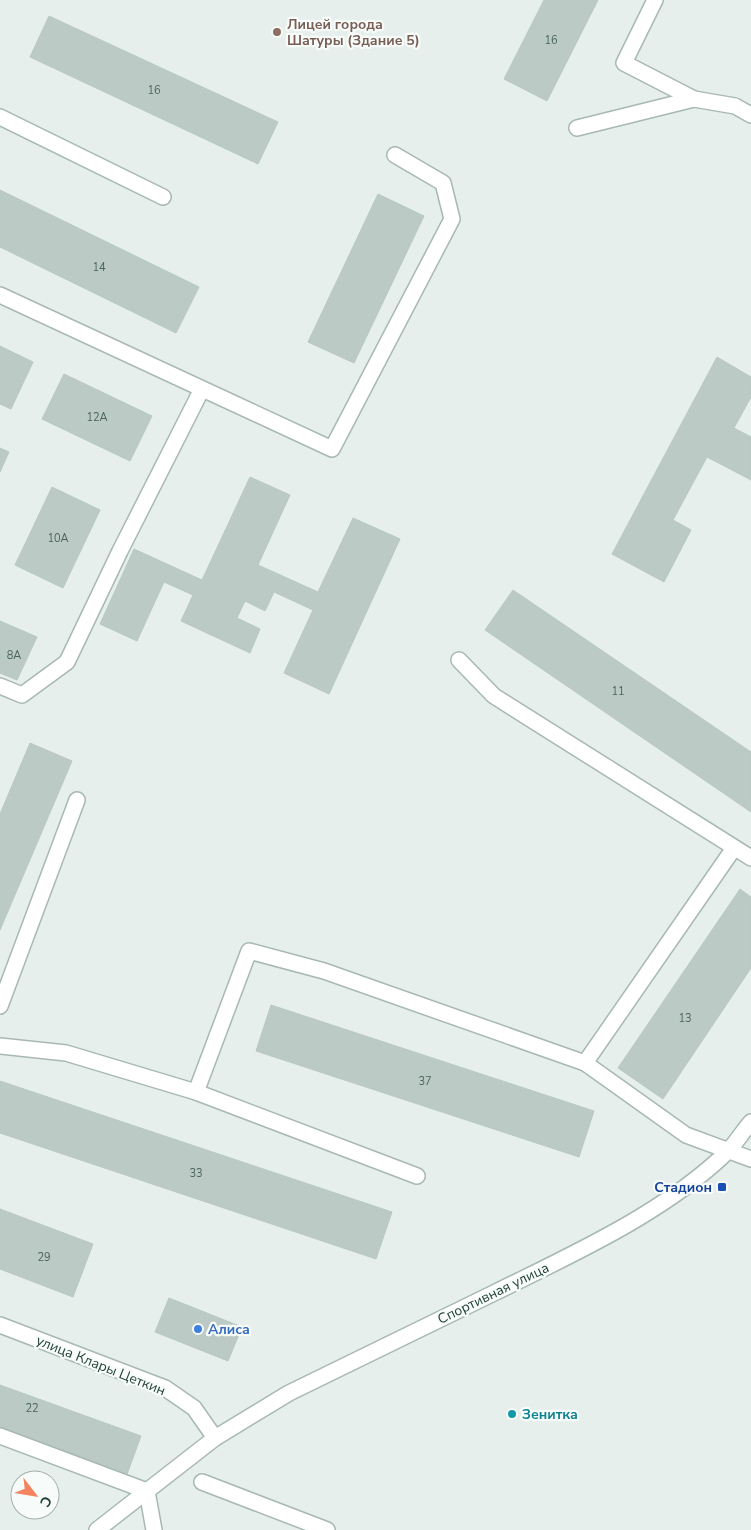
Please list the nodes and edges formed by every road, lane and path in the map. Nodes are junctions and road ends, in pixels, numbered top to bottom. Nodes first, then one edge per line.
1 (655, 0) edge
2 (694, 99) junction
3 (751, 115) edge
4 (0, 116) edge
5 (578, 128) dead end
6 (395, 154) dead end
7 (163, 197) dead end
8 (0, 295) edge
9 (202, 389) junction
10 (459, 660) dead end
11 (0, 686) edge
12 (77, 800) dead end
13 (734, 848) junction
14 (751, 858) edge
15 (0, 1006) edge
16 (0, 1046) edge
17 (585, 1063) junction
18 (196, 1092) junction
19 (751, 1122) edge
20 (729, 1150) junction
21 (751, 1159) edge
22 (417, 1176) dead end
23 (0, 1325) edge
24 (0, 1436) edge
25 (215, 1438) junction
26 (202, 1482) dead end
27 (147, 1491) junction
28 (97, 1530) edge
29 (154, 1530) edge
30 (327, 1530) edge

1 - 2 street
2 - 3 street
2 - 5 street
4 - 7 street
6 - 9 street
8 - 9 street
9 - 11 street
10 - 13 street
12 - 15 street
13 - 14 street
13 - 17 street
16 - 18 street
17 - 18 street
17 - 20 street
18 - 22 street
19 - 20 street, Спортивная улица
20 - 21 street
20 - 25 street, Спортивная улица
23 - 25 street, улица Клары Цеткин
24 - 27 street
25 - 27 street, Спортивная улица
26 - 30 street
27 - 28 street, Спортивная улица
27 - 29 street

